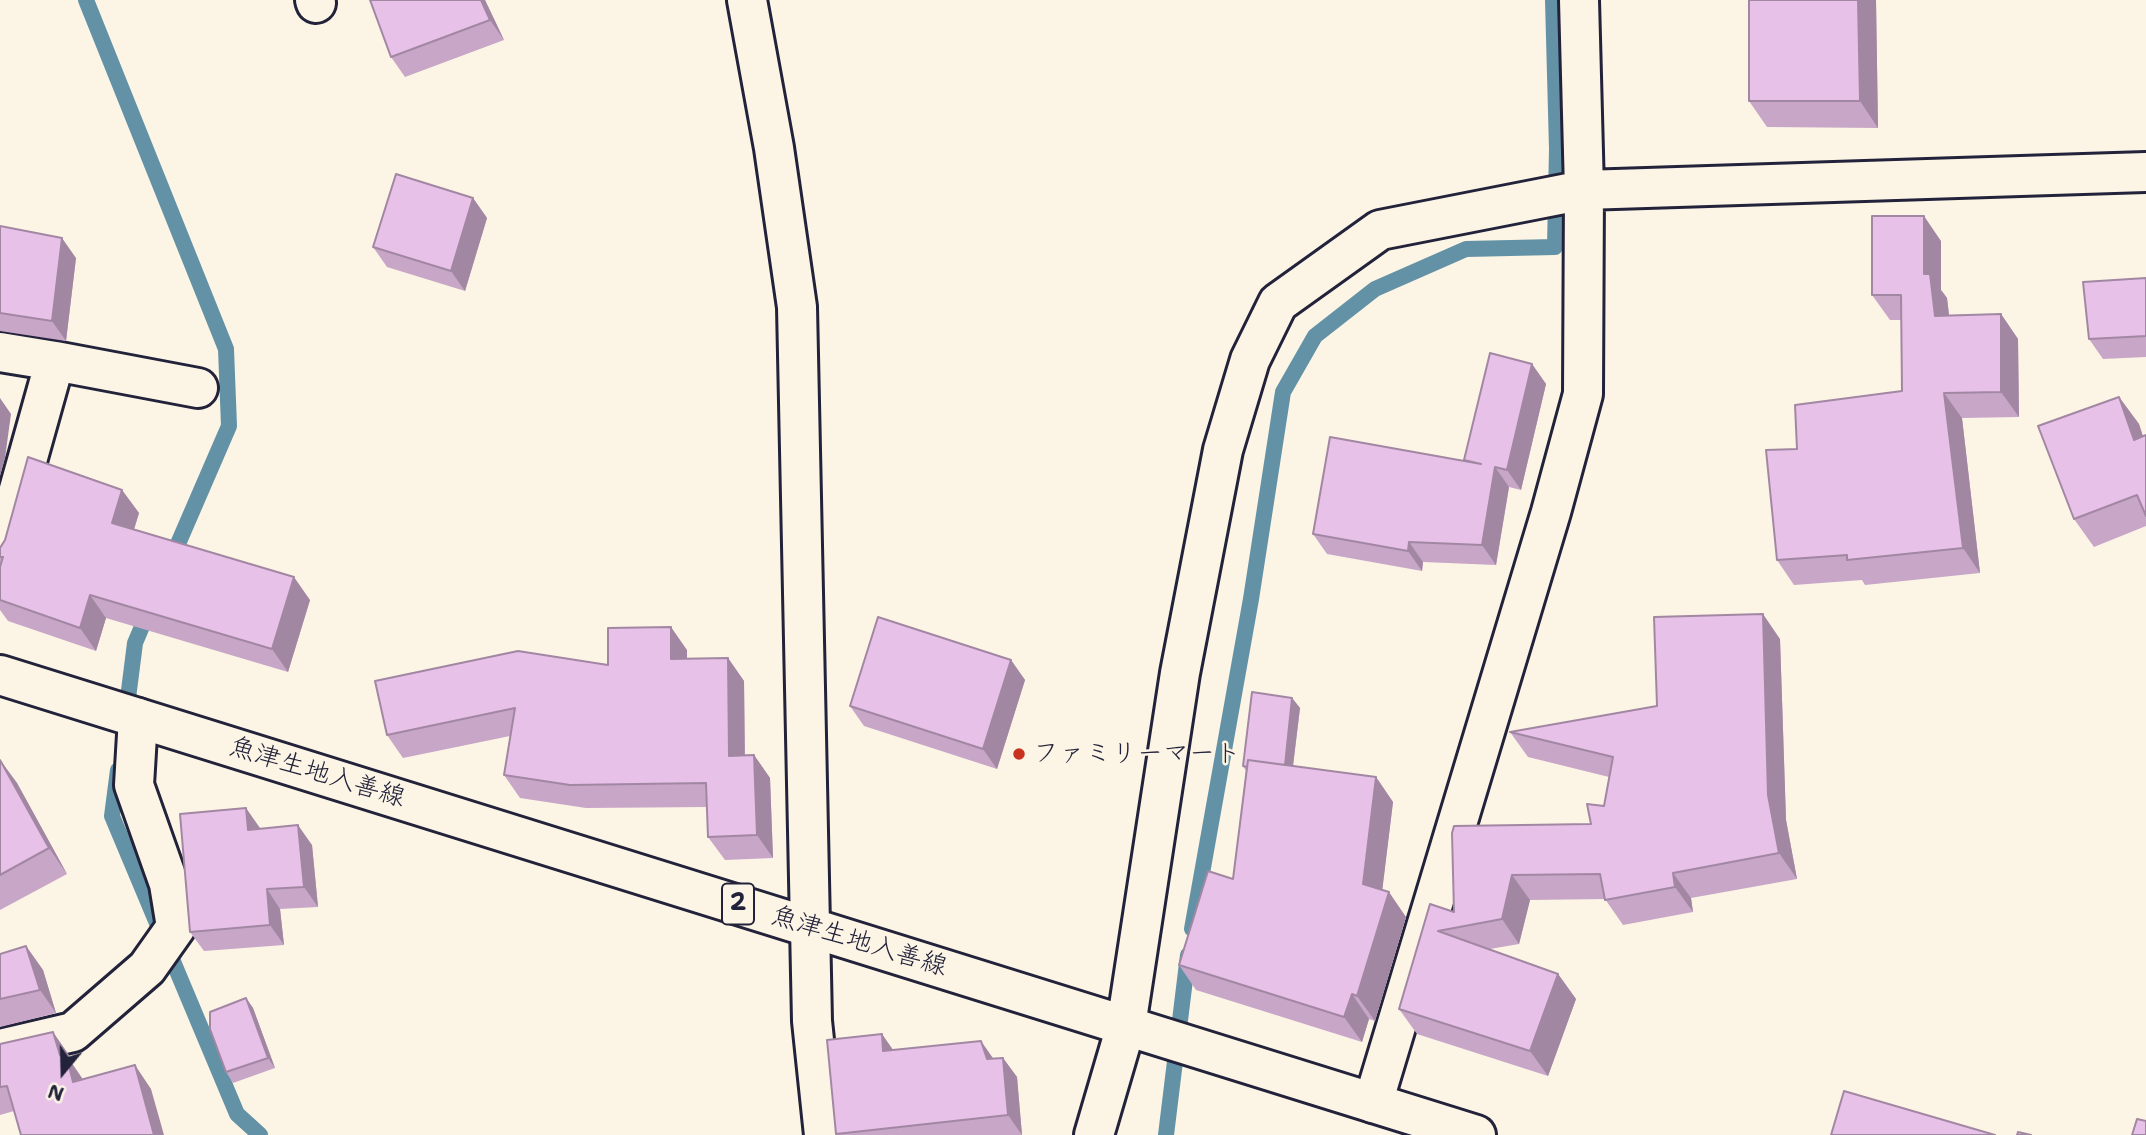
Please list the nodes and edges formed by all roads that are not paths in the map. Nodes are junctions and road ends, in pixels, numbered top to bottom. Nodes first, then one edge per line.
1 (747, 0) edge
2 (1579, 0) edge
3 (2146, 172) edge
4 (1584, 190) junction
5 (0, 352) edge
6 (55, 361) junction
7 (198, 388) dead end
8 (0, 557) edge
9 (0, 675) edge
10 (138, 718) junction
11 (812, 927) junction
12 (1126, 1026) junction
13 (0, 1049) edge
14 (1373, 1103) junction
15 (824, 1135) edge
16 (1094, 1135) edge
17 (1476, 1135) edge

1 - 11 street
2 - 4 street
3 - 4 street
4 - 12 street
4 - 14 street
5 - 6 street
6 - 7 street
6 - 8 street
9 - 10 street, 魚津生地入善線 / 2
10 - 11 street, 魚津生地入善線 / 2
10 - 13 street
11 - 12 street, 魚津生地入善線 / 2
11 - 15 street
12 - 14 street, 魚津生地入善線 / 2
12 - 16 street
14 - 17 street, 魚津生地入善線 / 2

